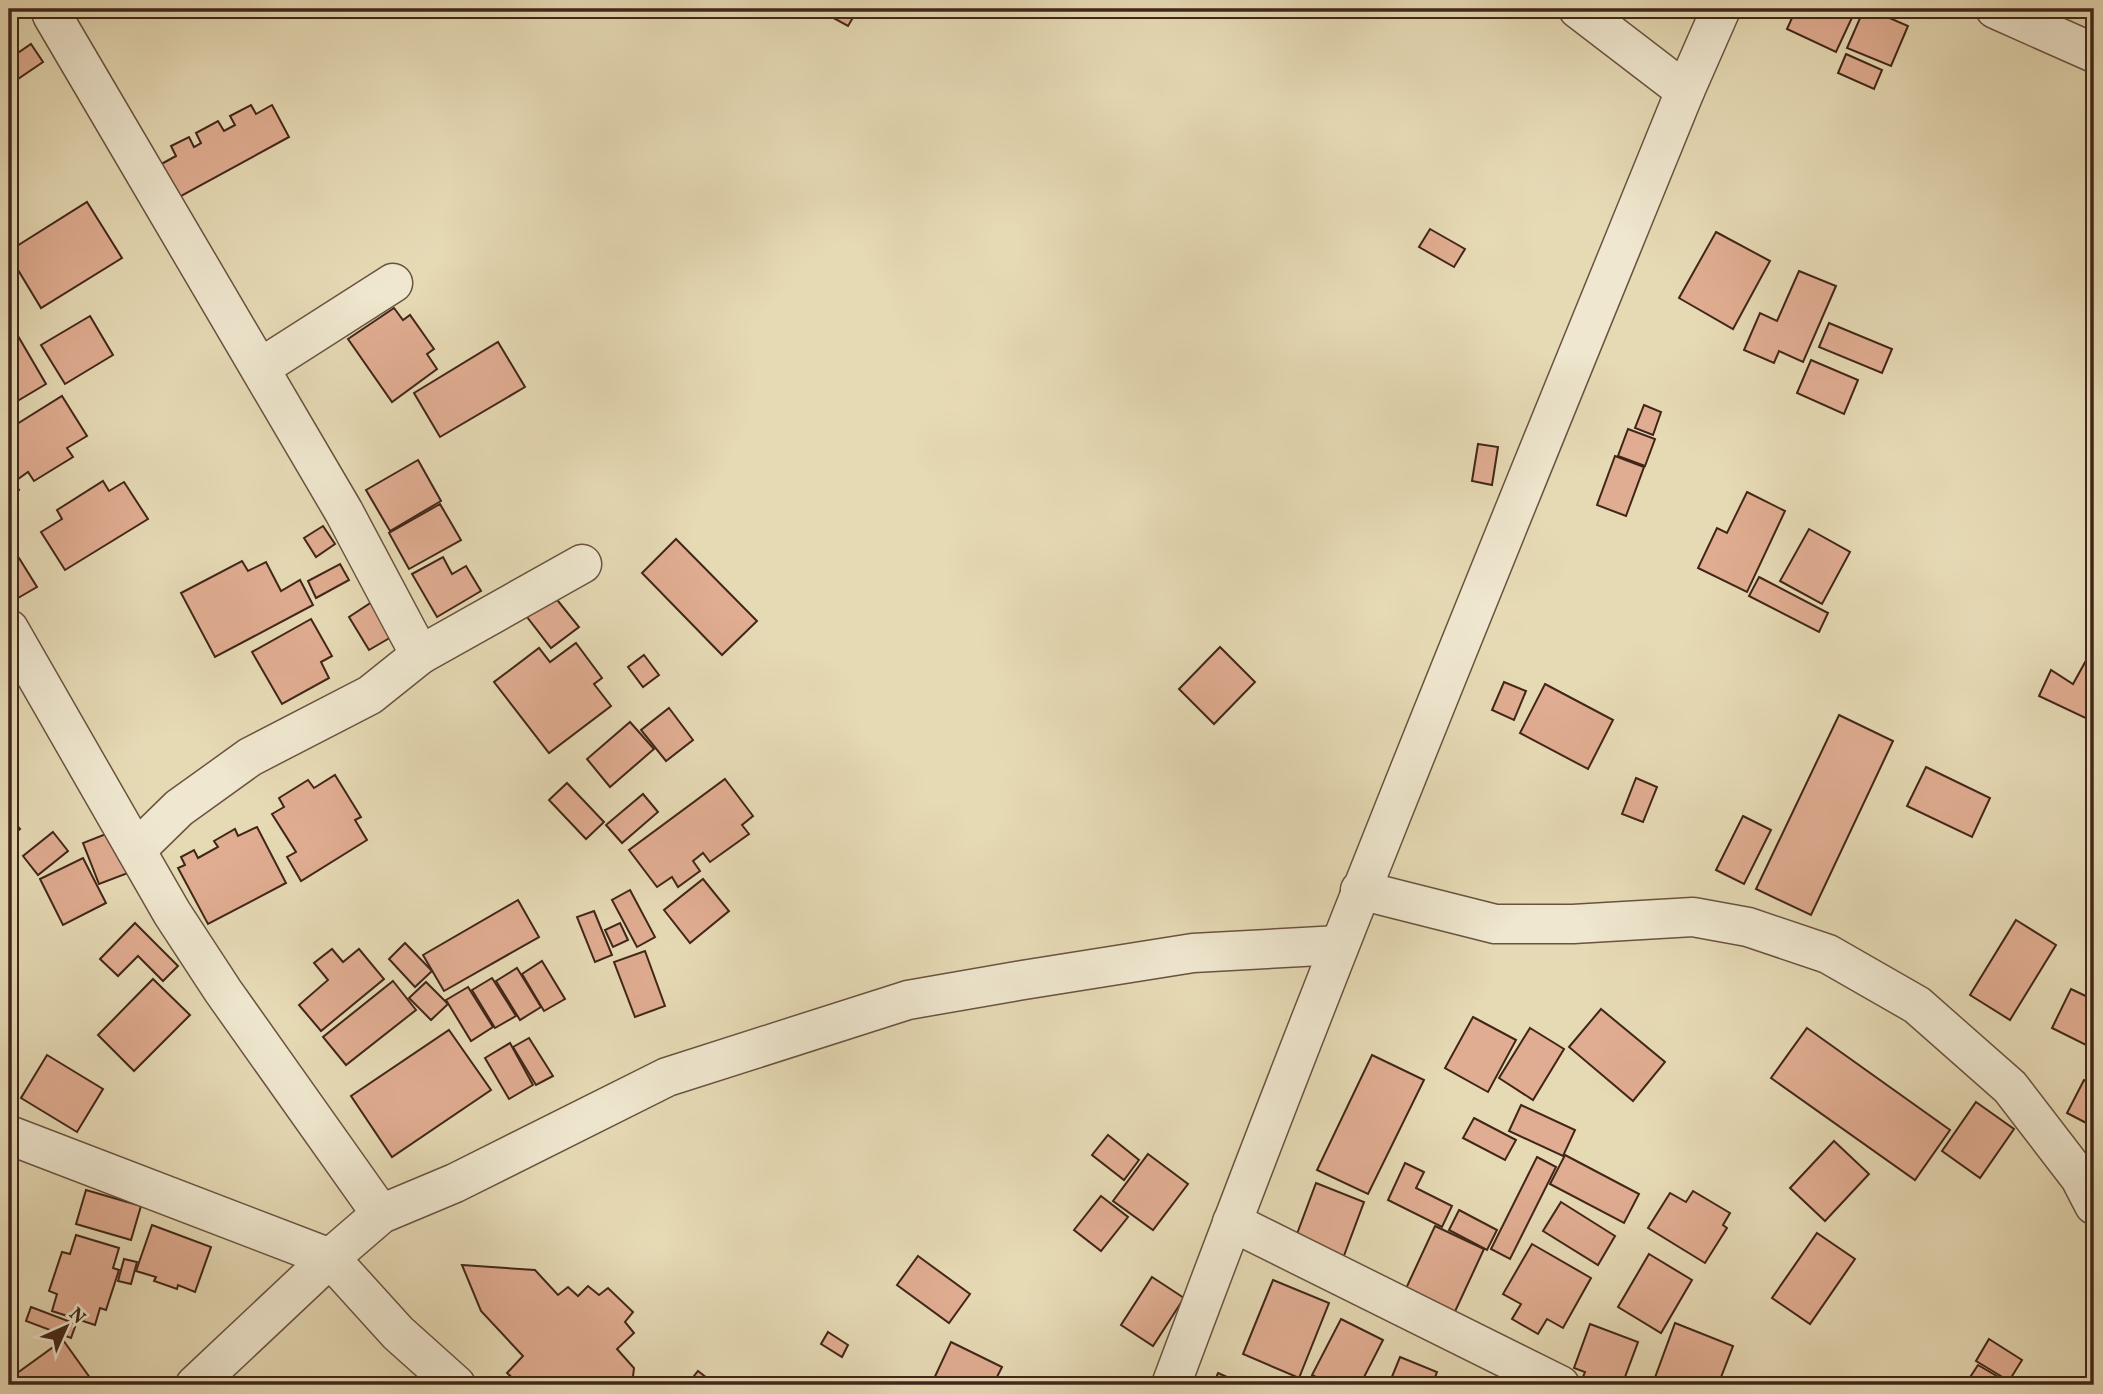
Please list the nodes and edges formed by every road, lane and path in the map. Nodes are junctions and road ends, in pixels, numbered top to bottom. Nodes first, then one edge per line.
1 (54, 9) edge
2 (1578, 9) edge
3 (1721, 9) edge
4 (1995, 9) edge
5 (2094, 53) edge
6 (1685, 91) junction
7 (393, 283) dead end
8 (260, 368) junction
9 (582, 564) dead end
10 (9, 629) edge
11 (420, 655) junction
12 (136, 850) junction
13 (1360, 890) junction
14 (1339, 945) junction
15 (9, 1135) edge
16 (2094, 1205) edge
17 (380, 1214) junction
18 (1232, 1222) junction
19 (330, 1258) junction
20 (195, 1385) edge
21 (456, 1385) edge
22 (1171, 1385) edge
23 (1560, 1385) edge

1 - 8 street
2 - 6 street
3 - 6 street
4 - 5 street
6 - 13 street
7 - 8 street
8 - 11 street
9 - 11 street
10 - 12 street
11 - 12 street
12 - 17 street
13 - 14 street
13 - 16 street
14 - 17 street
14 - 18 street
15 - 19 street
17 - 19 street
18 - 22 street
18 - 23 street
19 - 20 street
19 - 21 street

